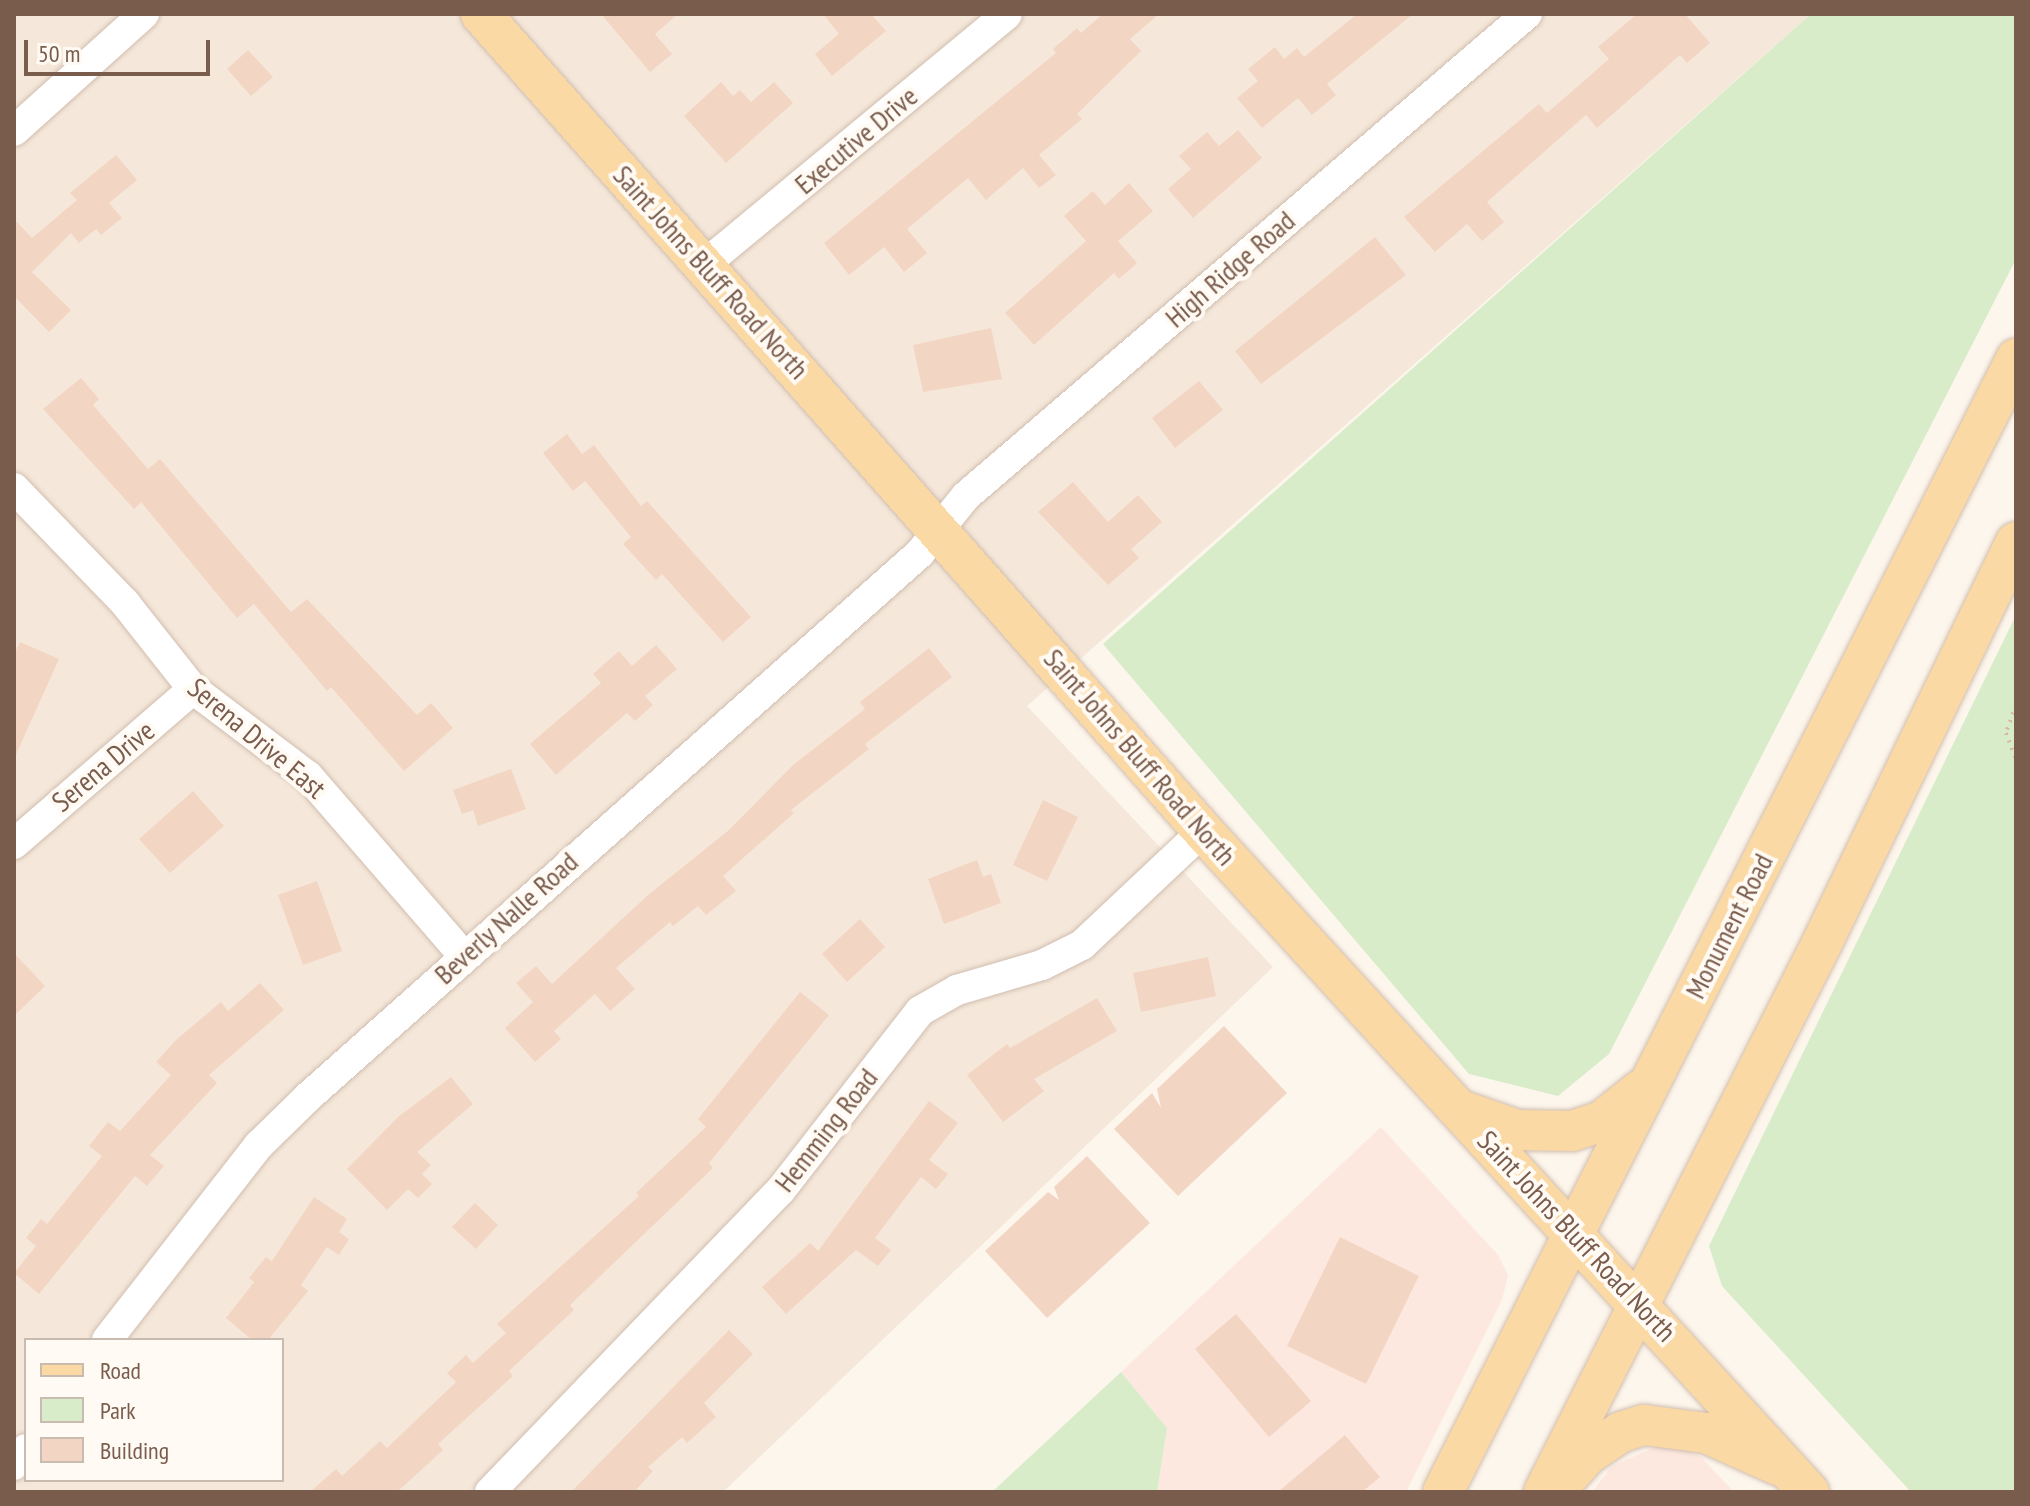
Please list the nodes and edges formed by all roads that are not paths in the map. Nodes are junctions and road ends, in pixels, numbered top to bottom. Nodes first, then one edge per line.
1 (144, 14) edge
2 (481, 14) edge
3 (1527, 14) edge
4 (986, 20) edge
5 (14, 131) edge
6 (704, 265) junction
7 (2016, 359) edge
8 (14, 488) edge
9 (942, 531) junction
10 (2016, 542) edge
11 (193, 689) junction
12 (1203, 831) junction
13 (14, 844) edge
14 (464, 956) junction
15 (1651, 1081) junction
16 (1460, 1110) junction
17 (1574, 1234) junction
18 (1638, 1301) junction
19 (109, 1338) edge
20 (1799, 1481) edge
21 (490, 1492) edge
22 (1443, 1492) edge
23 (1544, 1492) edge
24 (1553, 1492) edge

1 - 5 street
2 - 6 main road, Saint Johns Bluff Road North
3 - 9 street, High Ridge Road
4 - 6 street, Executive Drive
6 - 9 main road, Saint Johns Bluff Road North
7 - 15 main road, Monument Road
8 - 11 street, Serena Drive East
9 - 12 main road, Saint Johns Bluff Road North
9 - 14 street, Beverly Nalle Road
10 - 18 main road
11 - 13 street, Serena Drive
11 - 14 street, Serena Drive East
12 - 16 main road, Saint Johns Bluff Road North
12 - 21 street, Hemming Road
14 - 19 street, Beverly Nalle Road
15 - 16 main road
15 - 17 main road, Monument Road
16 - 17 main road, Saint Johns Bluff Road North
17 - 18 main road, Saint Johns Bluff Road North
17 - 22 main road, Monument Road
18 - 20 main road, Saint Johns Bluff Road North
18 - 23 main road
20 - 24 main road

